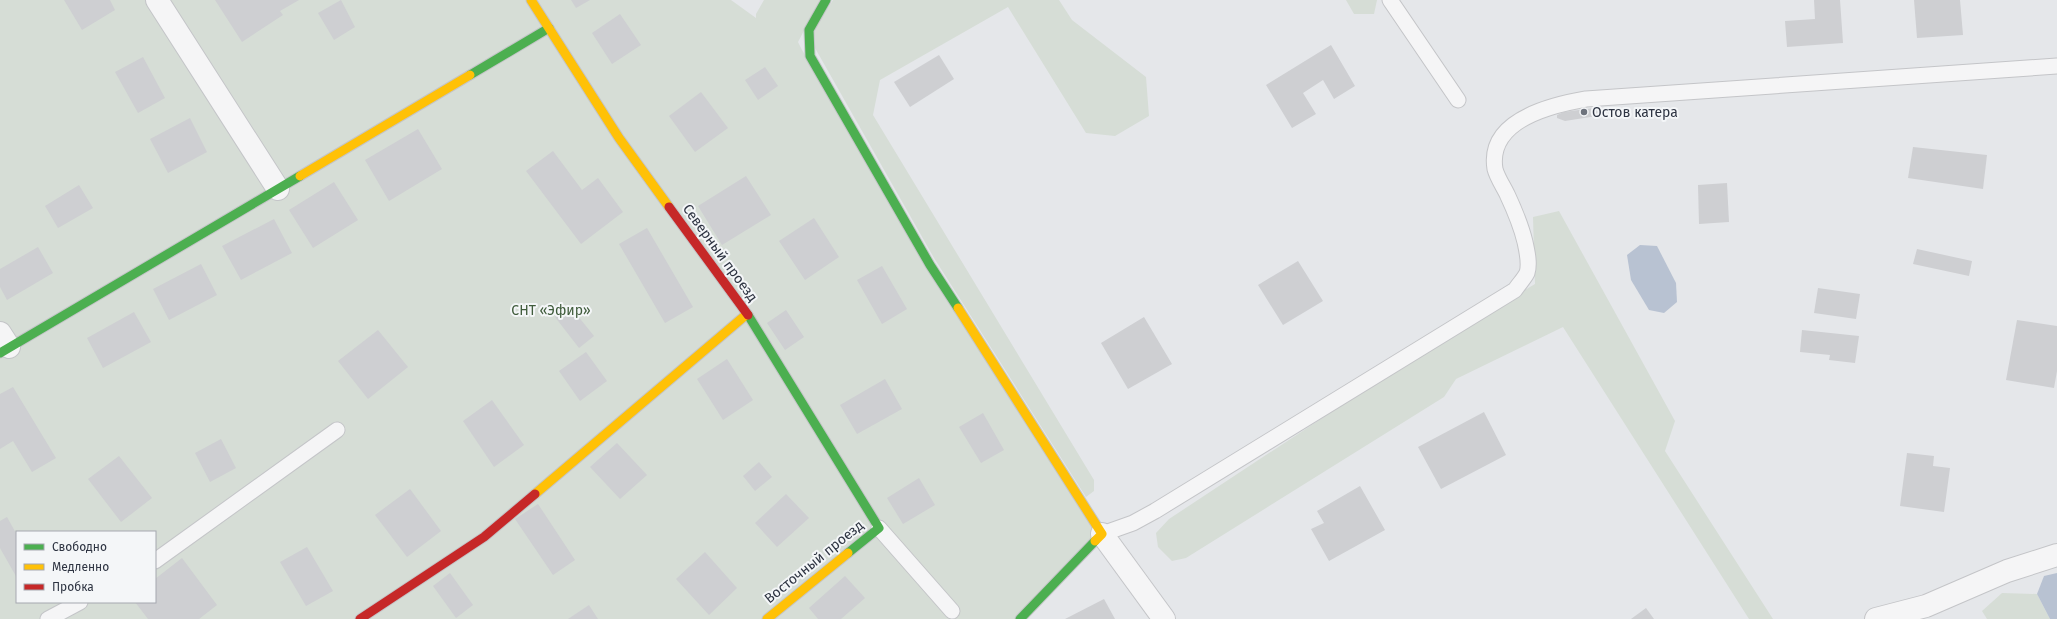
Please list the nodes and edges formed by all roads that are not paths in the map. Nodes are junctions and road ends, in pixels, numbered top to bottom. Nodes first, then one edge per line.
1 (157, 0) edge
2 (531, 0) edge
3 (826, 0) edge
4 (1390, 0) edge
5 (549, 28) junction
6 (2057, 66) edge
7 (1458, 100) dead end
8 (278, 189) junction
9 (747, 314) junction
10 (3, 345) edge
11 (337, 430) dead end
12 (879, 528) junction
13 (1102, 534) junction
14 (2057, 555) edge
15 (156, 560) edge
16 (78, 603) edge
17 (952, 611) dead end
18 (48, 619) edge
19 (360, 619) edge
20 (767, 619) edge
21 (1020, 619) edge
22 (1164, 619) edge
23 (1876, 619) edge

1 - 8 street
2 - 5 street, Северный проезд
3 - 13 street
4 - 7 lane
5 - 8 street
5 - 9 street, Северный проезд
6 - 13 lane
8 - 10 street
9 - 12 street, Северный проезд
9 - 19 street
11 - 15 lane
12 - 17 lane
12 - 20 street, Восточный проезд
13 - 21 street
13 - 22 street
14 - 23 street
16 - 18 lane

